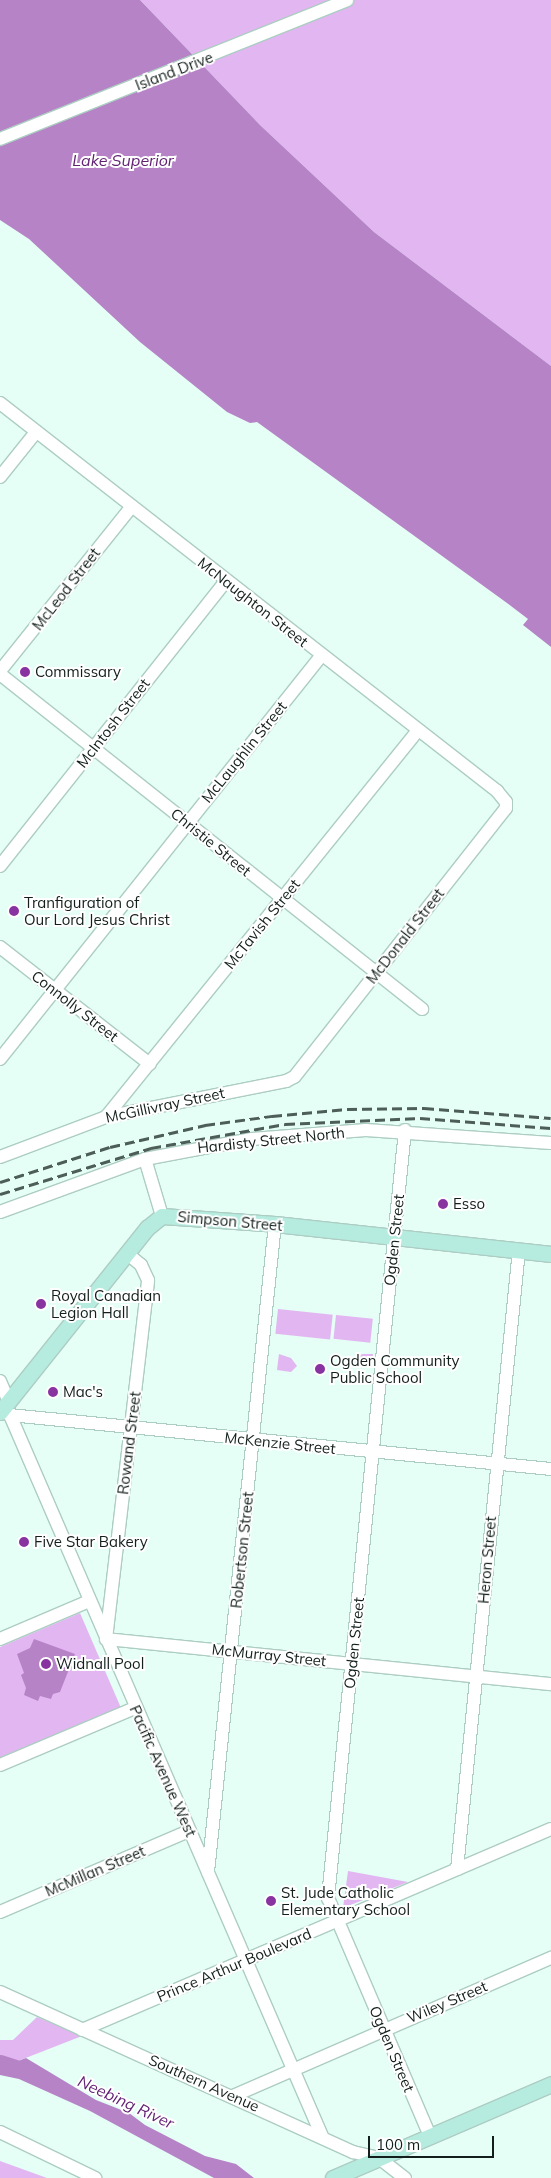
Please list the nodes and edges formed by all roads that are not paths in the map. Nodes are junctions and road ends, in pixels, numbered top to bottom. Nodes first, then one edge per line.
1 (347, 0) edge
2 (0, 139) edge
3 (0, 403) edge
4 (36, 432) junction
5 (0, 478) edge
6 (132, 506) junction
7 (226, 581) junction
8 (321, 656) junction
9 (0, 673) edge
10 (417, 731) junction
11 (93, 748) junction
12 (506, 802) joint
13 (187, 824) junction
14 (0, 866) edge
15 (281, 899) junction
16 (0, 947) edge
17 (376, 973) junction
18 (55, 990) junction
19 (422, 1009) dead end
20 (0, 1059) edge
21 (150, 1064) junction
22 (301, 1070) joint
23 (106, 1117) junction
24 (406, 1130) junction
25 (551, 1143) edge
26 (0, 1157) edge
27 (145, 1159) junction
28 (0, 1212) edge
29 (162, 1216) junction
30 (275, 1224) junction
31 (394, 1239) junction
32 (519, 1250) junction
33 (128, 1254) junction
34 (551, 1254) edge
35 (0, 1381) edge
36 (4, 1410) edge
37 (131, 1427) junction
38 (254, 1440) junction
39 (373, 1452) junction
40 (496, 1463) junction
41 (551, 1469) edge
42 (89, 1601) junction
43 (0, 1639) edge
44 (106, 1640) junction
45 (231, 1651) junction
46 (352, 1663) junction
47 (476, 1675) junction
48 (551, 1684) edge
49 (135, 1708) junction
50 (0, 1765) edge
51 (551, 1829) edge
52 (189, 1831) junction
53 (457, 1869) junction
54 (208, 1875) junction
55 (0, 1912) edge
56 (336, 1920) junction
57 (551, 1958) edge
58 (246, 1959) junction
59 (0, 1992) edge
60 (82, 2030) junction
61 (384, 2030) junction
62 (294, 2069) junction
63 (551, 2084) edge
64 (233, 2096) junction
65 (0, 2132) edge
66 (322, 2136) junction
67 (430, 2136) junction
68 (379, 2158) junction
69 (95, 2178) edge
70 (332, 2178) edge
71 (405, 2178) edge

1 - 2 street, Island Drive
3 - 4 street, McNaughton Street
4 - 5 street
4 - 6 street, McNaughton Street
6 - 7 street, McNaughton Street
6 - 9 street, McLeod Street
7 - 8 street, McNaughton Street
7 - 11 street, McIntosh Street
8 - 10 street, McNaughton Street
8 - 13 street, McLaughlin Street
9 - 11 street, Christie Street
10 - 12 street, McNaughton Street
10 - 15 street, McTavish Street
11 - 13 street, Christie Street
11 - 14 street, McIntosh Street
12 - 17 street, McDonald Street
13 - 15 street, Christie Street
13 - 18 street, McLaughlin Street
15 - 17 street, Christie Street
15 - 21 street, McTavish Street
16 - 18 street, Connolly Street
17 - 19 street, Christie Street
17 - 22 street, McDonald Street
18 - 20 street, McLaughlin Street
18 - 21 street, Connolly Street
21 - 23 street, McTavish Street
22 - 23 street, McGillivray Street
23 - 26 street, McGillivray Street
24 - 25 street, Hardisty Street North
24 - 27 street, Hardisty Street North
24 - 31 street, Ogden Street
27 - 28 street, Hardisty Street North
27 - 29 street
29 - 30 main road, Simpson Street
29 - 33 main road, Simpson Street
30 - 31 main road, Simpson Street
30 - 38 street, Robertson Street
31 - 32 main road, Simpson Street
31 - 39 street, Ogden Street
32 - 34 main road, Simpson Street
32 - 40 street, Heron Street
33 - 36 main road, Simpson Street
33 - 37 street, Rowand Street
35 - 36 street
36 - 37 street, McKenzie Street
36 - 42 street, Pacific Avenue West
37 - 38 street, McKenzie Street
37 - 44 street, Rowand Street
38 - 39 street, McKenzie Street
38 - 45 street, Robertson Street
39 - 40 street, McKenzie Street
39 - 46 street, Ogden Street
40 - 41 street, McKenzie Street
40 - 47 street, Heron Street
42 - 43 street
42 - 44 street, Pacific Avenue West
44 - 45 street, McMurray Street
44 - 49 street, Pacific Avenue West
45 - 46 street, McMurray Street
45 - 54 street, Robertson Street
46 - 47 street, McMurray Street
46 - 56 street, Ogden Street
47 - 48 street, McMurray Street
47 - 53 street, Heron Street
49 - 50 street
49 - 52 street, Pacific Avenue West
51 - 53 street, Prince Arthur Boulevard
52 - 54 street, Pacific Avenue West
52 - 55 street, McMillan Street
53 - 56 street, Prince Arthur Boulevard
54 - 58 street, Pacific Avenue West
56 - 58 street, Prince Arthur Boulevard
56 - 61 street, Ogden Street
57 - 61 street, Wiley Street
58 - 60 street, Prince Arthur Boulevard
58 - 62 street, Pacific Avenue West
59 - 60 street, Southern Avenue
60 - 64 street, Southern Avenue
61 - 62 street, Wiley Street
61 - 67 street, Ogden Street
62 - 64 street, Wiley Street
62 - 66 street, Pacific Avenue West
63 - 67 main road
64 - 66 street, Southern Avenue
65 - 69 street
66 - 68 street, Southern Avenue
67 - 68 main road
68 - 70 main road
68 - 71 street, Southern Avenue

